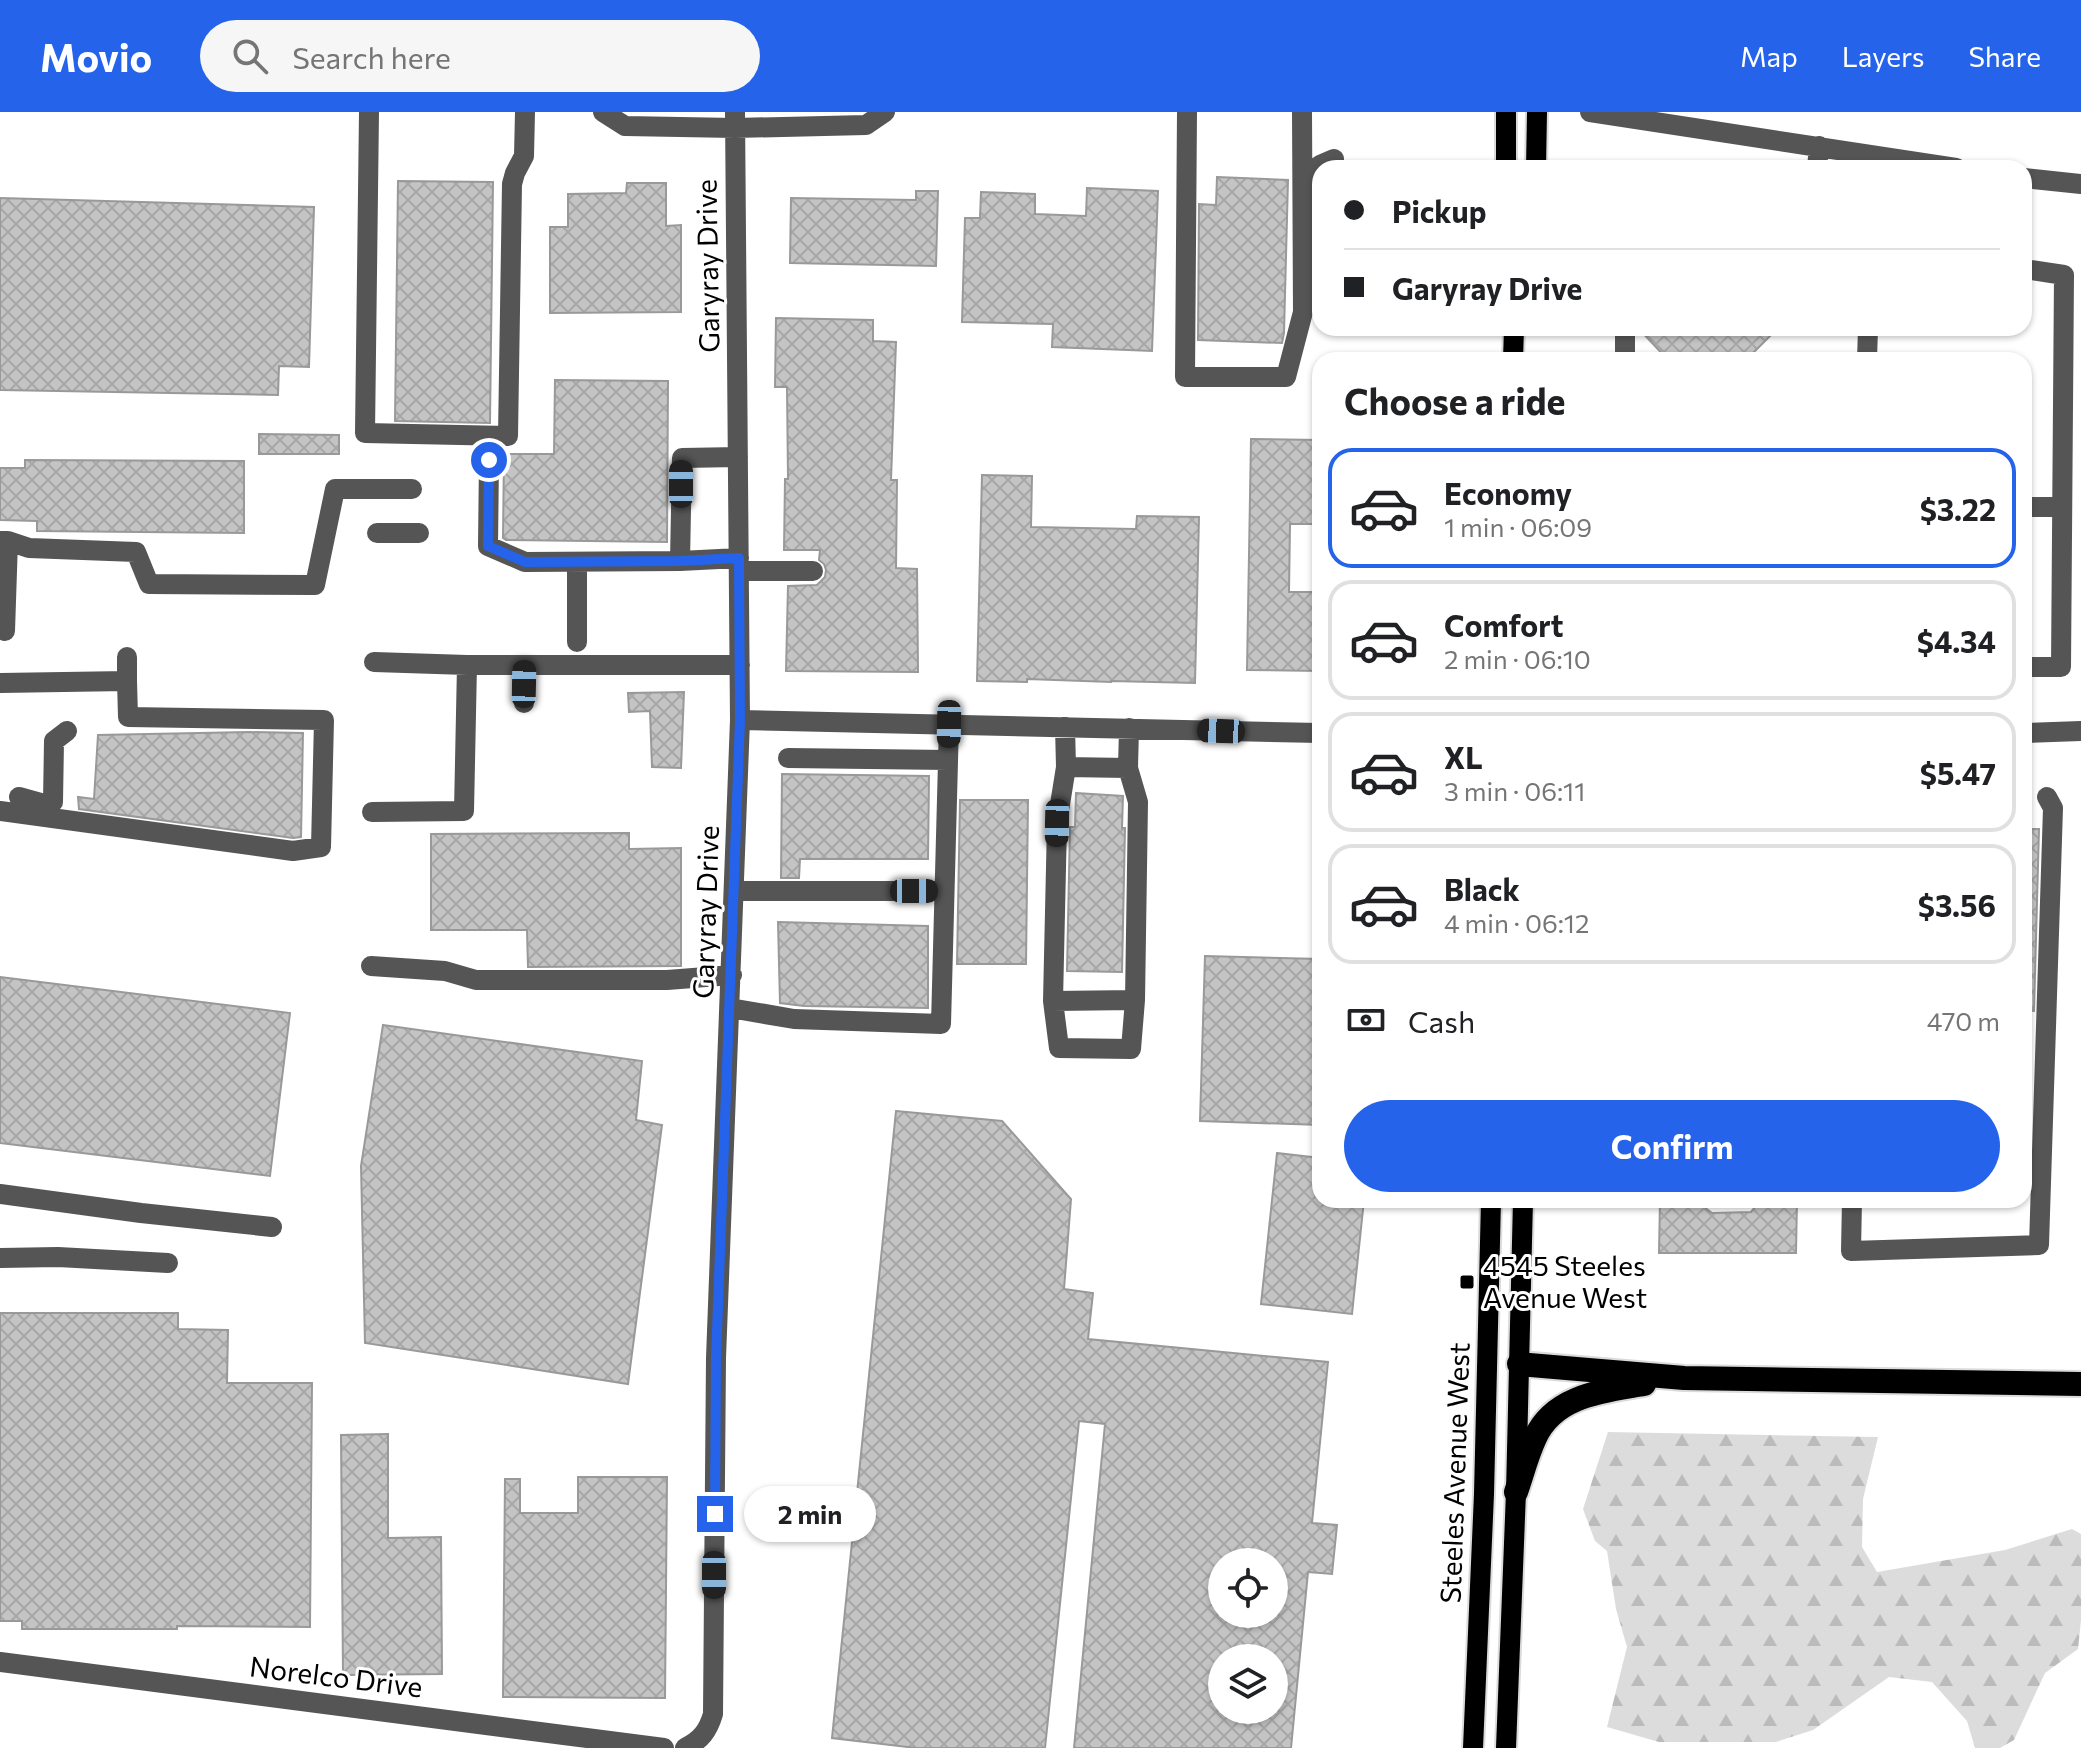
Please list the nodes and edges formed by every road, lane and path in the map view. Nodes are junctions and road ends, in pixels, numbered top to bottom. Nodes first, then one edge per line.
1 (369, 112) edge
2 (525, 112) edge
3 (603, 112) edge
4 (885, 112) edge
5 (1187, 112) edge
6 (1302, 112) edge
7 (1506, 112) edge
8 (1537, 112) edge
9 (1590, 112) edge
10 (735, 120) edge
11 (1819, 146) junction
12 (1506, 160) edge
13 (1536, 160) edge
14 (1818, 160) edge
15 (1906, 160) edge
16 (2032, 179) edge
17 (2081, 184) edge
18 (2032, 270) edge
19 (738, 457) junction
20 (489, 460) dead end
21 (412, 489) dead end
22 (2032, 507) edge
23 (2062, 507) junction
24 (377, 533) dead end
25 (419, 533) dead end
26 (4, 541) edge
27 (680, 561) junction
28 (577, 562) junction
29 (739, 564) junction
30 (813, 571) dead end
31 (5, 631) dead end
32 (577, 642) dead end
33 (127, 657) dead end
34 (374, 662) dead end
35 (467, 665) junction
36 (524, 665) junction
37 (740, 665) junction
38 (2032, 667) edge
39 (127, 681) junction
40 (0, 683) edge
41 (524, 703) dead end
42 (740, 720) junction
43 (949, 724) junction
44 (1065, 727) junction
45 (1129, 728) junction
46 (67, 731) dead end
47 (2081, 731) edge
48 (1312, 733) edge
49 (2032, 733) edge
50 (788, 758) dead end
51 (948, 760) junction
52 (1066, 767) junction
53 (1128, 768) junction
54 (19, 797) dead end
55 (2047, 797) dead end
56 (0, 811) edge
57 (372, 812) dead end
58 (735, 891) junction
59 (944, 891) junction
60 (371, 966) dead end
61 (732, 975) junction
62 (1135, 1000) junction
63 (1053, 1001) junction
64 (730, 1008) junction
65 (0, 1194) edge
66 (1491, 1208) edge
67 (1523, 1208) edge
68 (1852, 1208) edge
69 (272, 1227) dead end
70 (0, 1258) edge
71 (168, 1263) dead end
72 (1488, 1360) junction
73 (1519, 1364) junction
74 (1684, 1378) junction
75 (2081, 1384) edge
76 (1516, 1492) junction
77 (0, 1662) edge
78 (664, 1748) edge
79 (685, 1748) edge
80 (1473, 1748) edge
81 (1506, 1748) edge

1 - 2 street
3 - 10 street
4 - 10 street
5 - 6 street
7 - 12 main road
8 - 13 main road
9 - 11 street
10 - 19 street, Garyray Drive
11 - 14 street
11 - 15 street
16 - 17 street
18 - 23 street
19 - 27 street
19 - 29 street, Garyray Drive
20 - 28 street
21 - 26 street
22 - 23 street
23 - 38 street
24 - 25 street
26 - 31 street
27 - 28 street
27 - 29 street
28 - 32 street
29 - 30 street
29 - 37 street, Garyray Drive
33 - 39 street
34 - 35 street
35 - 36 street
35 - 57 street
36 - 37 street
36 - 41 street
37 - 42 street, Garyray Drive
39 - 40 street
39 - 56 street
42 - 43 street
42 - 58 street, Garyray Drive
43 - 44 street
43 - 51 street
44 - 45 street
44 - 52 street
45 - 48 street
45 - 53 street
46 - 54 street
47 - 49 street
50 - 51 street
51 - 59 street
52 - 53 street
52 - 63 street
53 - 62 street
55 - 68 street
58 - 59 street
58 - 61 street, Garyray Drive
59 - 64 street
60 - 61 street
61 - 64 street, Garyray Drive
62 - 63 street
62 - 63 street
64 - 79 street, Garyray Drive
65 - 69 street
66 - 72 main road, Steeles Avenue West
67 - 73 main road
70 - 71 street
72 - 73 main road
72 - 80 main road, Steeles Avenue West
73 - 74 highway
73 - 76 main road
74 - 75 highway
74 - 76 highway
76 - 81 main road
77 - 78 street, Norelco Drive

